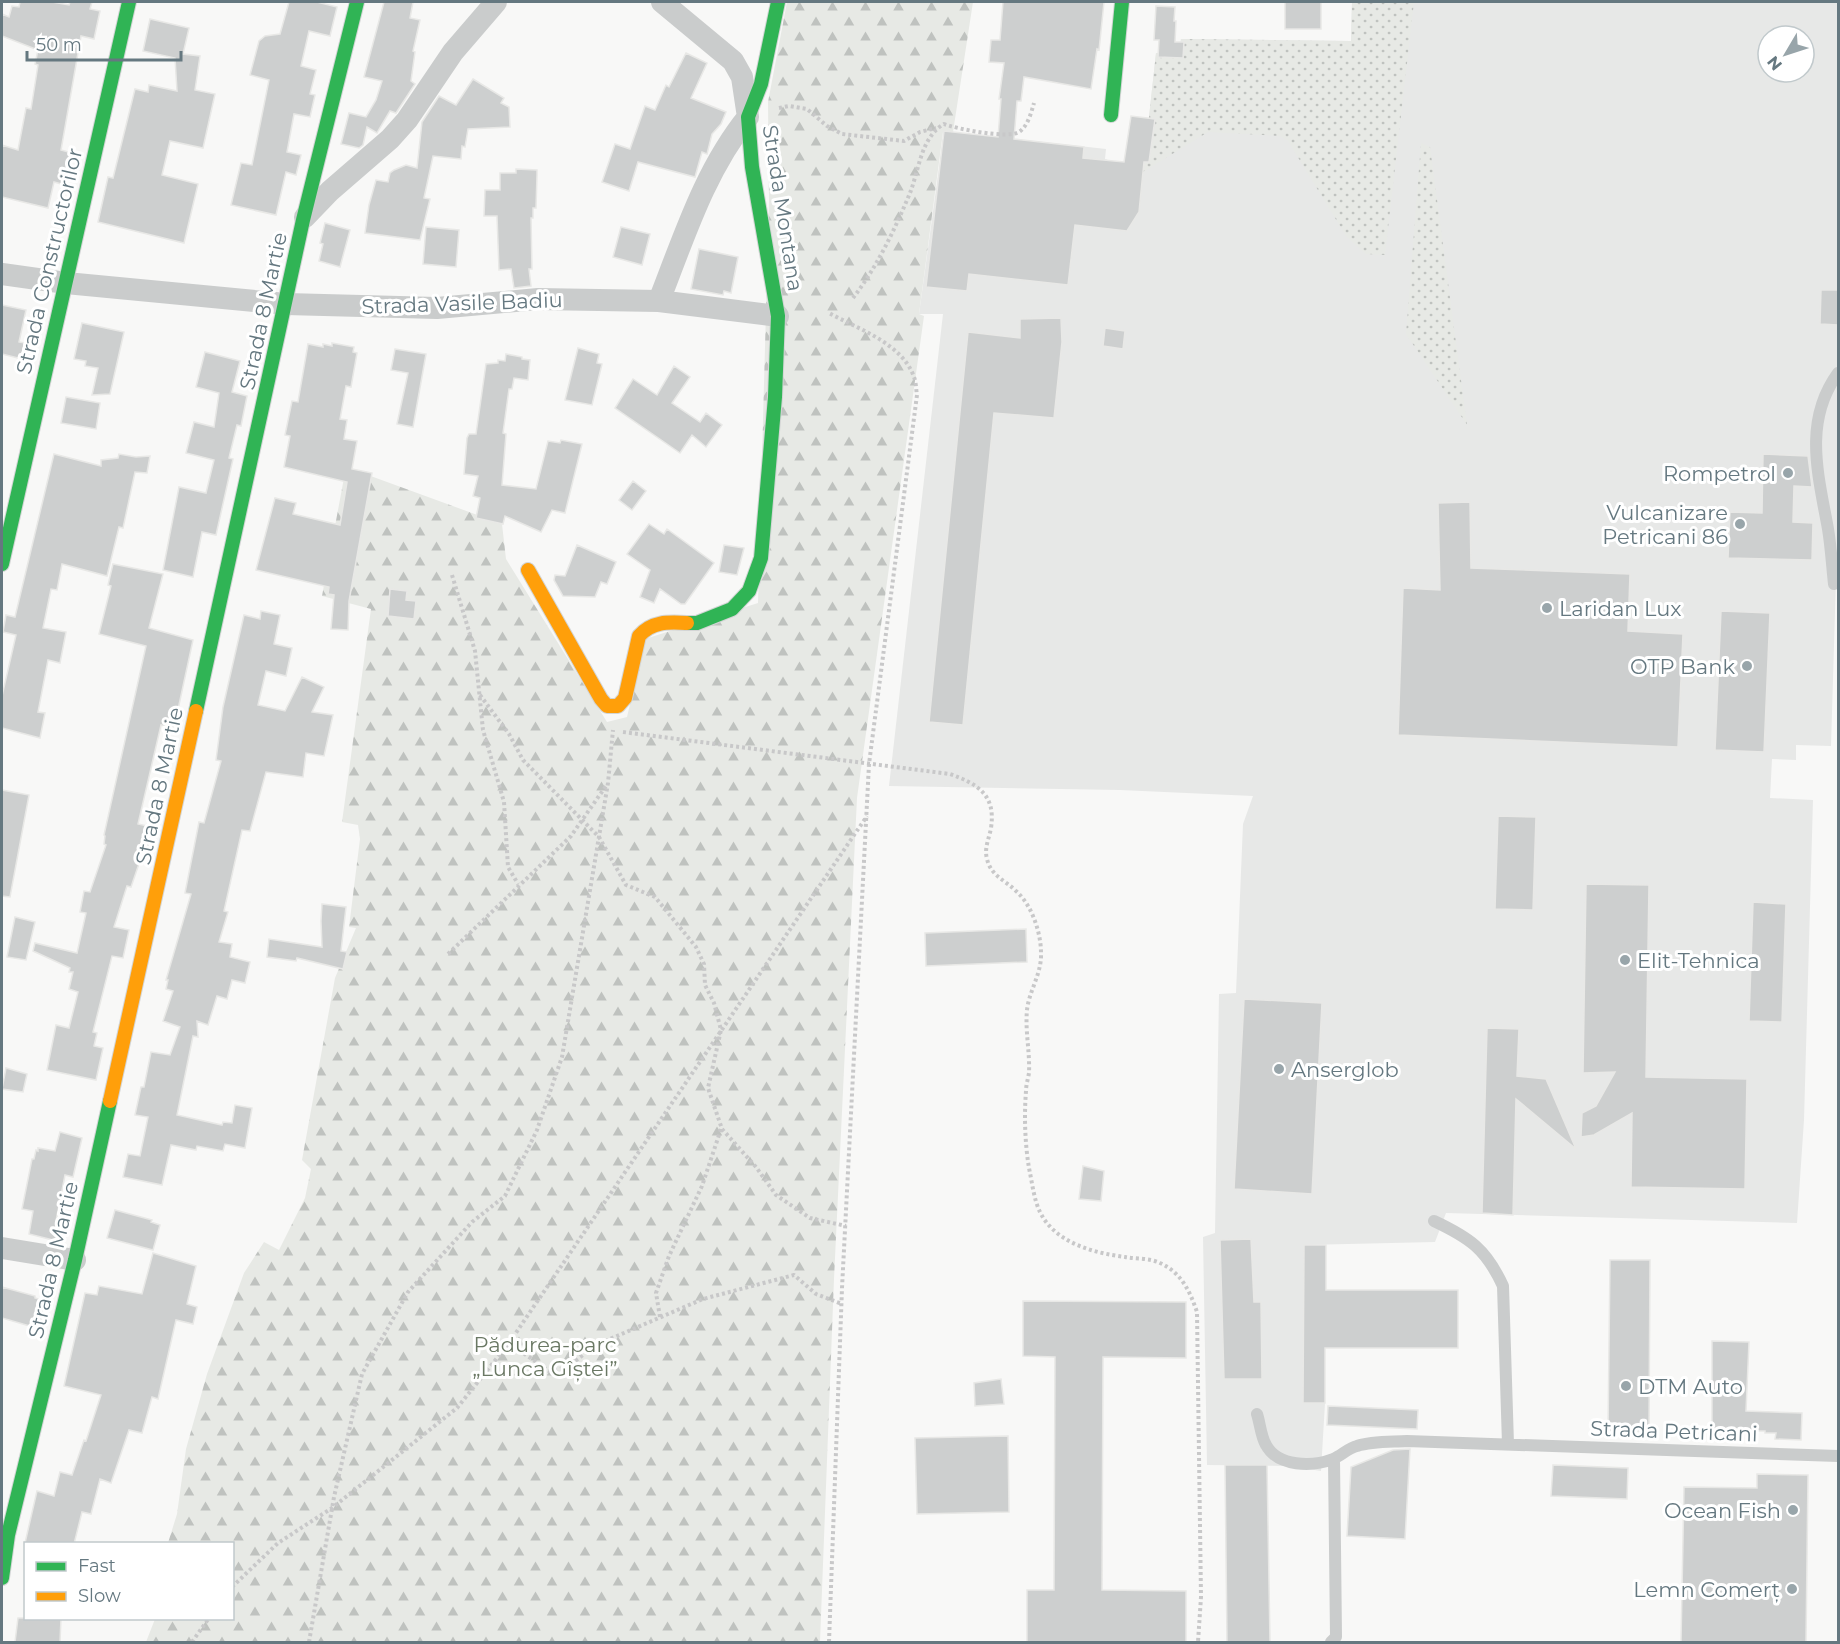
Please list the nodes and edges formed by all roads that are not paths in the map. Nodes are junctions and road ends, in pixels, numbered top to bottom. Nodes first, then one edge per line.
1 (129, 2) edge
2 (357, 2) edge
3 (496, 2) edge
4 (662, 2) edge
5 (778, 2) edge
6 (1122, 2) edge
7 (1111, 115) dead end
8 (748, 117) junction
9 (303, 220) junction
10 (2, 274) edge
11 (66, 283) junction
12 (659, 301) junction
13 (286, 304) junction
14 (778, 316) junction
15 (1839, 373) edge
16 (2, 564) edge
17 (528, 570) dead end
18 (1834, 584) dead end
19 (1434, 1221) dead end
20 (2, 1248) edge
21 (75, 1260) junction
22 (1257, 1414) dead end
23 (1508, 1444) junction
24 (1839, 1456) edge
25 (1334, 1459) junction
26 (2, 1578) edge
27 (1331, 1642) edge

1 - 11 street, Strada Constructorilor
2 - 9 street, Strada 8 Martie
3 - 9 street
4 - 8 street
5 - 8 street, Strada Montana
6 - 7 street
8 - 12 street
8 - 14 street, Strada Montana
9 - 13 street, Strada 8 Martie
10 - 11 street, Strada Vasile Badiu
11 - 13 street, Strada Vasile Badiu
11 - 16 street, Strada Constructorilor
12 - 13 street, Strada Vasile Badiu
12 - 14 street, Strada Vasile Badiu
13 - 21 street, Strada 8 Martie
14 - 17 street, Strada Montana
15 - 18 lane
19 - 23 lane
20 - 21 street
21 - 26 street, Strada 8 Martie
22 - 25 lane, Strada Petricani
23 - 24 lane, Strada Petricani
23 - 25 lane, Strada Petricani
25 - 27 lane

